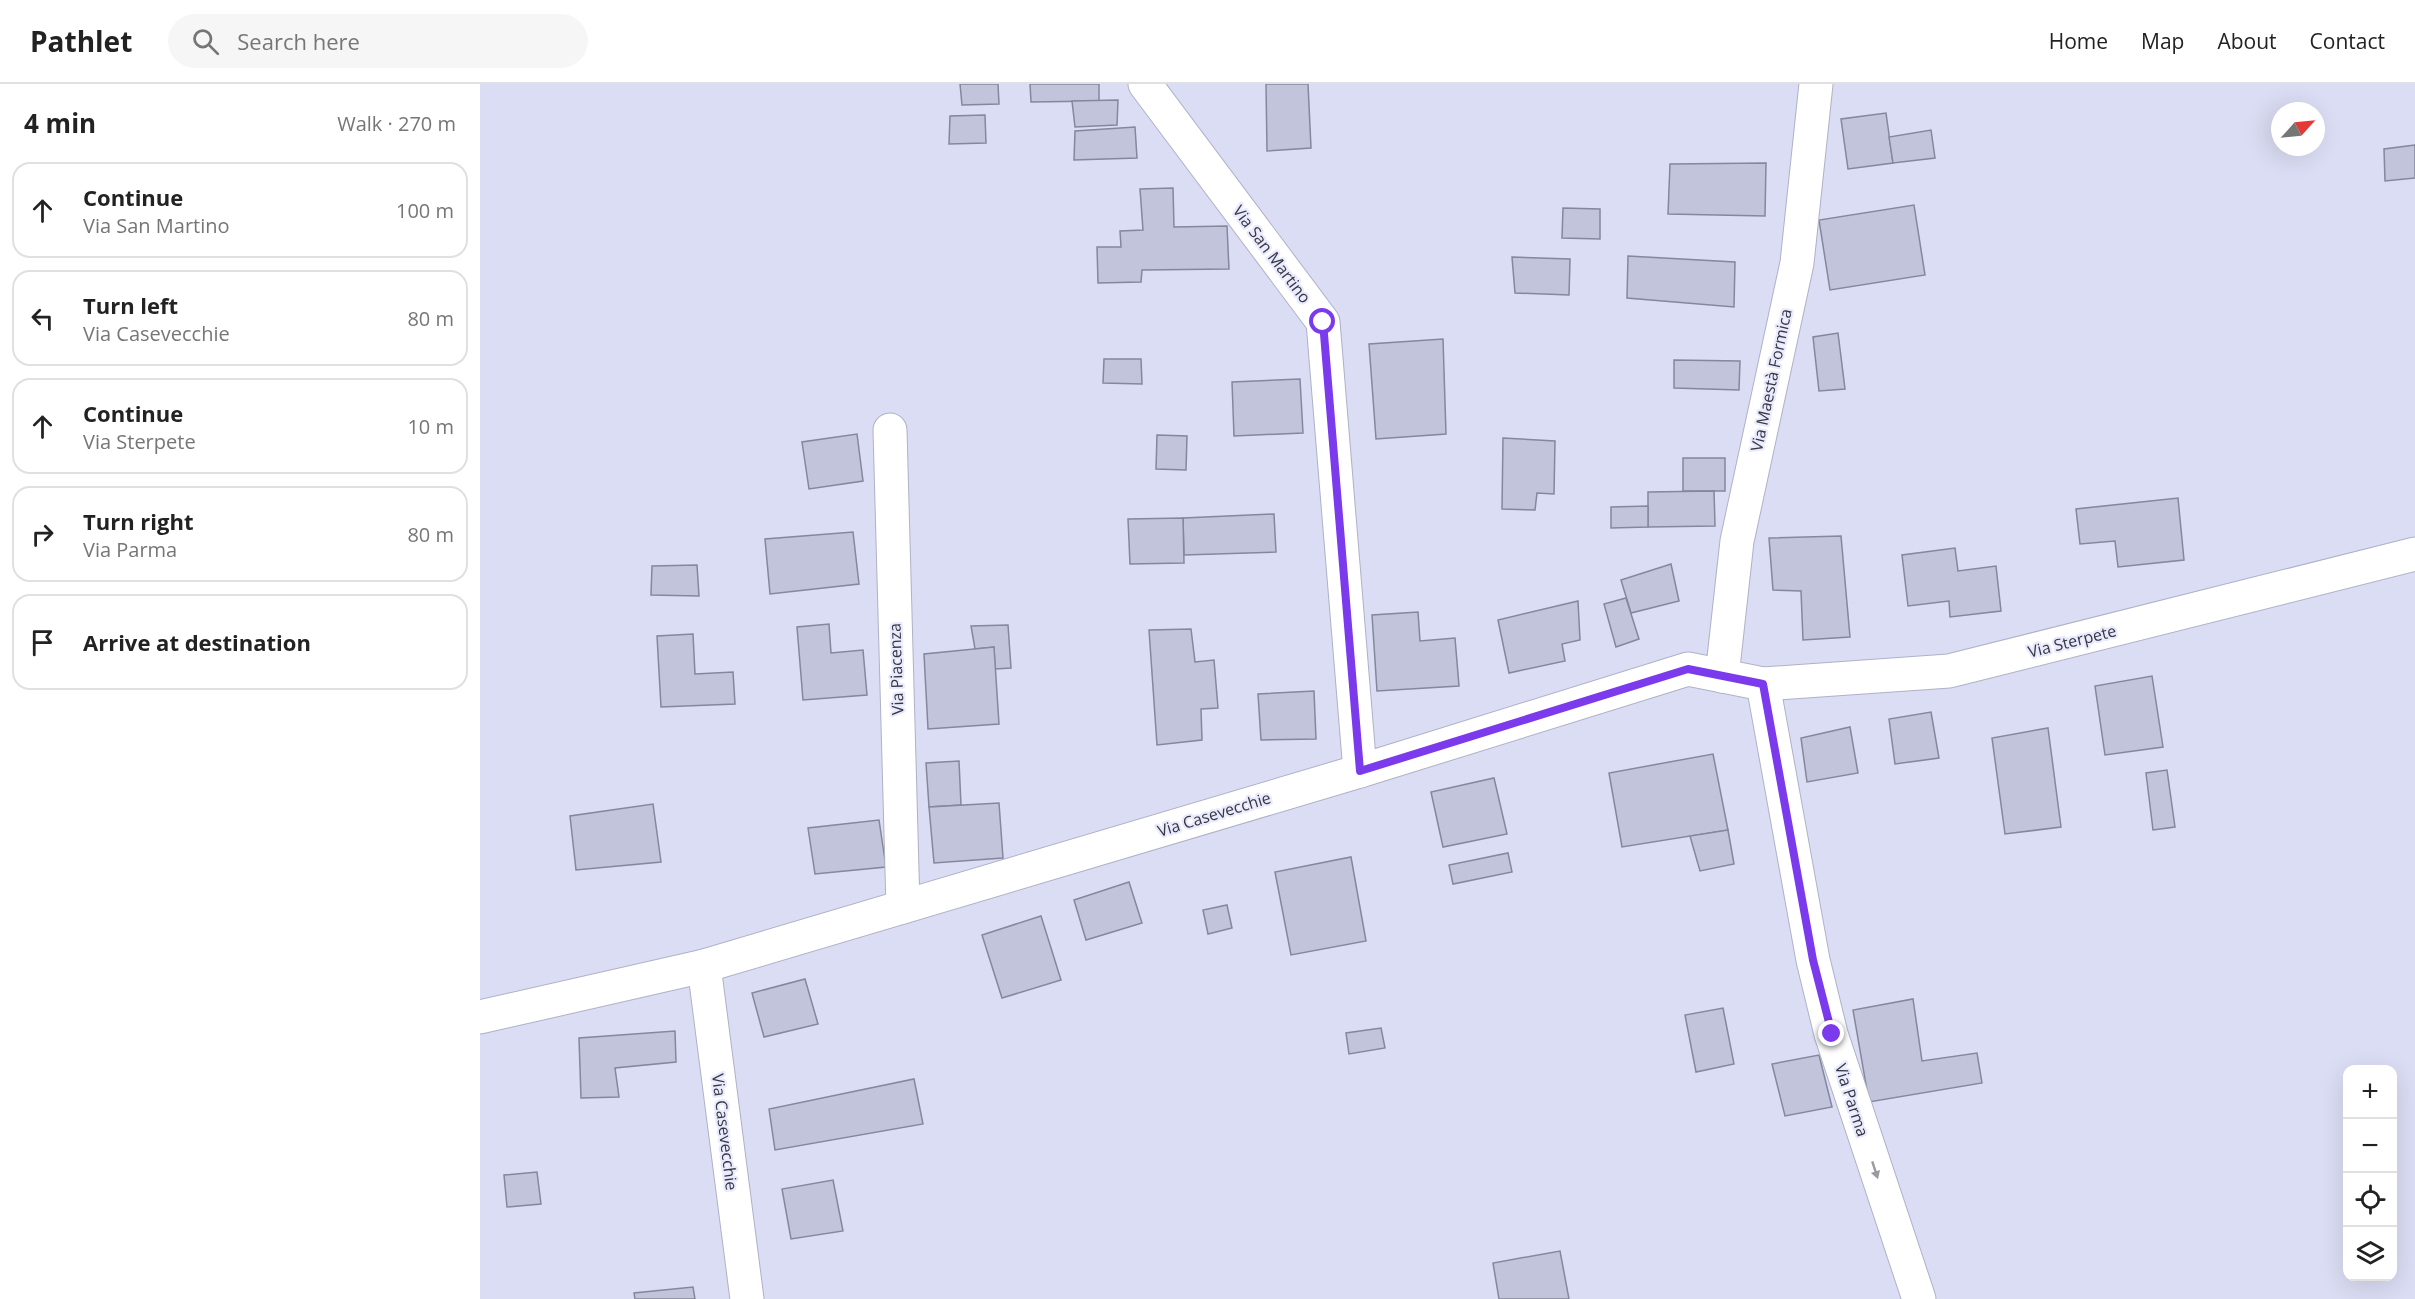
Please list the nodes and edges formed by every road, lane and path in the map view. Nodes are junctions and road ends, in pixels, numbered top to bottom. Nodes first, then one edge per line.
1 (1145, 84) edge
2 (1816, 84) edge
3 (890, 430) dead end
4 (2415, 554) edge
5 (1722, 676) junction
6 (1763, 684) junction
7 (1360, 771) junction
8 (903, 907) junction
9 (704, 966) junction
10 (480, 1017) edge
11 (747, 1299) edge
12 (1919, 1299) edge

1 - 7 street, Via San Martino
2 - 5 street, Via Maestà Formica
3 - 8 street, Via Piacenza
4 - 6 street, Via Sterpete
5 - 6 street, Via Sterpete
5 - 7 street, Via Casevecchie
6 -> 12 street, Via Parma
7 - 8 street, Via Casevecchie
8 - 9 street, Via Casevecchie
9 - 10 street, Via Casevecchie
9 - 11 street, Via Casevecchie

